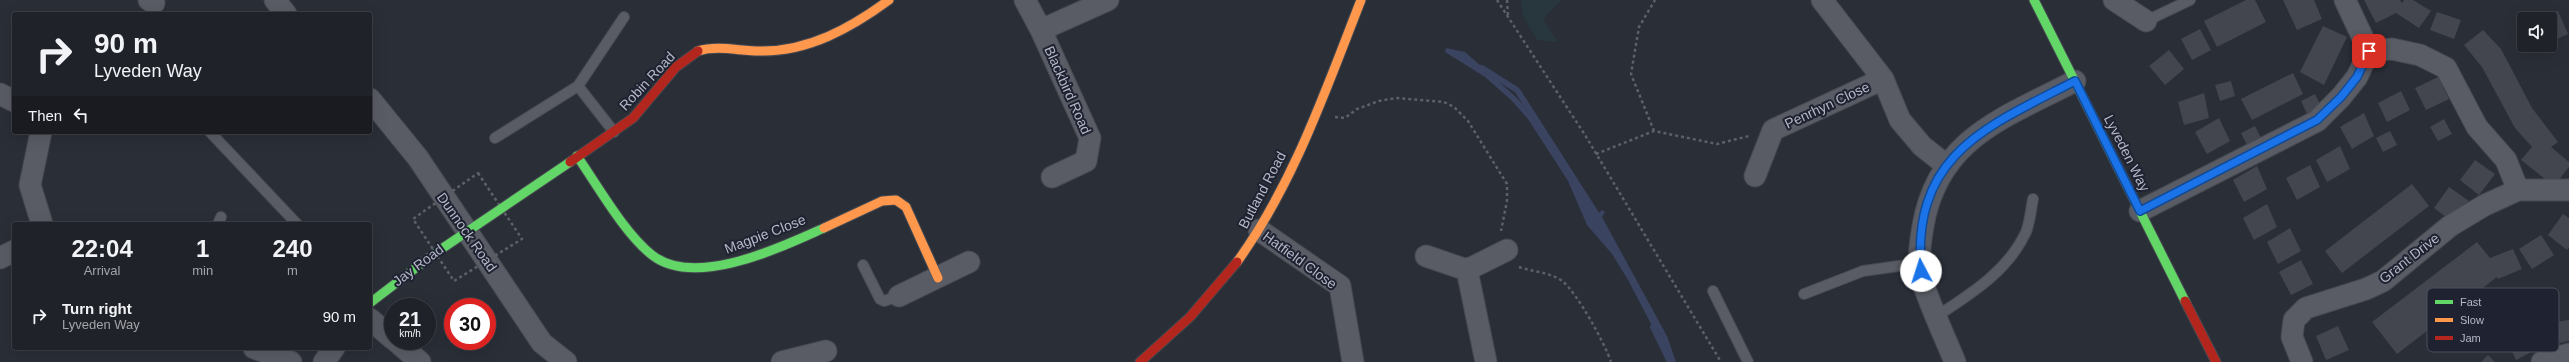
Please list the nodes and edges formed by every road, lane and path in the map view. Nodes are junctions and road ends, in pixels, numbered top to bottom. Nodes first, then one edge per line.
1 (275, 0) edge
2 (888, 0) edge
3 (1025, 0) edge
4 (1108, 0) edge
5 (1361, 0) edge
6 (1497, 0) edge
7 (1507, 0) edge
8 (1655, 0) edge
9 (1822, 0) edge
10 (2034, 0) edge
11 (2114, 0) edge
12 (2190, 0) edge
13 (2345, 0) edge
14 (284, 12) edge
15 (1508, 16) junction
16 (624, 17) dead end
17 (2146, 21) joint
18 (1041, 30) junction
19 (2369, 51) junction
20 (1883, 79) junction
21 (2075, 81) junction
22 (578, 86) junction
23 (0, 94) edge
24 (12, 100) edge
25 (372, 101) edge
26 (1315, 113) junction
27 (1773, 130) junction
28 (1654, 131) junction
29 (614, 132) junction
30 (41, 134) edge
31 (212, 134) edge
32 (495, 138) dead end
33 (1596, 154) junction
34 (577, 156) junction
35 (1946, 165) junction
36 (1756, 176) dead end
37 (1052, 177) dead end
38 (2518, 190) junction
39 (2569, 190) edge
40 (2033, 199) dead end
41 (2140, 211) junction
42 (41, 222) edge
43 (295, 222) edge
44 (466, 228) junction
45 (1259, 230) junction
46 (1507, 250) junction
47 (12, 252) edge
48 (1426, 256) dead end
49 (0, 258) edge
50 (969, 262) dead end
51 (1920, 263) junction
52 (863, 265) dead end
53 (1467, 270) junction
54 (938, 278) junction
55 (1712, 291) dead end
56 (1804, 294) dead end
57 (899, 296) joint
58 (372, 301) edge
59 (1937, 316) junction
60 (372, 321) edge
61 (384, 331) edge
62 (259, 350) edge
63 (333, 350) edge
64 (406, 350) edge
65 (826, 351) dead end
66 (2569, 354) edge
67 (291, 362) edge
68 (324, 362) edge
69 (420, 362) edge
70 (566, 362) edge
71 (782, 362) edge
72 (1140, 362) edge
73 (1353, 362) edge
74 (1486, 362) edge
75 (1611, 362) edge
76 (1721, 362) edge
77 (1748, 362) edge
78 (1955, 362) edge
79 (2216, 362) edge
80 (2302, 362) edge
81 (2542, 362) edge

1 - 14 street
2 - 29 street, Robin Road
3 - 18 street, Blackbird Road
4 - 18 street, Blackbird Road
5 - 26 street, Butland Road
6 - 15 path
7 - 15 path
8 - 28 path
9 - 20 street, Penrhyn Close
10 - 21 street, Lyveden Way
11 - 17 street
12 - 17 lane
13 - 19 street
15 - 33 path
16 - 22 lane
18 - 37 street, Blackbird Road
19 - 38 street
19 - 41 street
20 - 27 street, Penrhyn Close
20 - 35 street, Penrhyn Close
21 - 35 street
21 - 41 street, Lyveden Way
22 - 29 lane
22 - 32 lane
23 - 24 street
25 - 44 street, Dunnock Road
26 - 45 street, Butland Road
26 - 46 path
27 - 28 path
27 - 36 street, Penrhyn Close
28 - 33 path
29 - 34 street, Robin Road
30 - 42 street
31 - 43 lane
33 - 76 path
34 - 44 street, Robin Road
34 - 54 street, Magpie Close
35 - 51 street
38 - 39 street
38 - 80 street, Grant Drive
40 - 59 lane
41 - 79 street, Lyveden Way
44 - 58 street, Jay Road
44 - 70 street, Dunnock Road
45 - 72 street, Butland Road
45 - 73 street, Hatfield Close
46 - 53 street
46 - 75 path
47 - 49 street
48 - 53 street
50 - 54 street
51 - 56 lane
51 - 59 street
52 - 57 lane
53 - 74 street
54 - 57 street
55 - 77 lane
59 - 78 street
60 - 61 street
62 - 67 street
63 - 68 street
64 - 69 street
65 - 71 street
66 - 81 street

